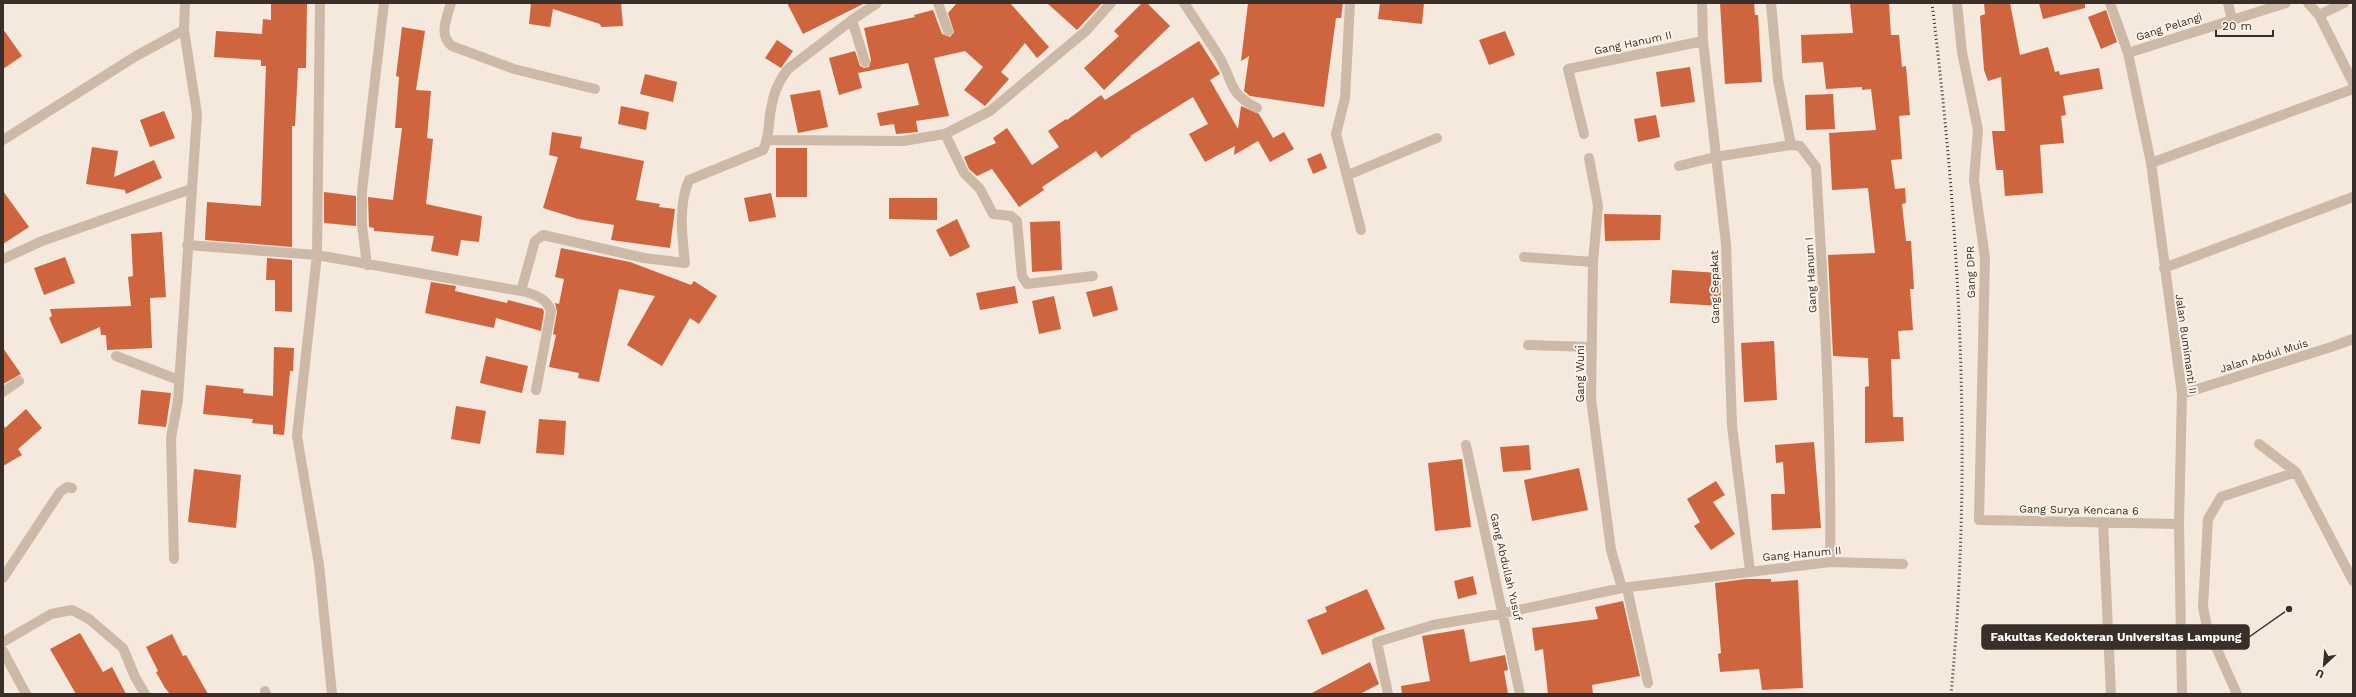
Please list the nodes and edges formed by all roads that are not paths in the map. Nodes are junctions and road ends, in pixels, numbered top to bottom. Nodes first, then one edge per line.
1 (185, 3) edge
2 (320, 3) edge
3 (384, 3) edge
4 (451, 3) edge
5 (877, 3) edge
6 (938, 3) edge
7 (1110, 3) edge
8 (1184, 3) edge
9 (1350, 3) edge
10 (1702, 3) edge
11 (1771, 3) edge
12 (1957, 3) edge
13 (2110, 3) edge
14 (2228, 3) edge
15 (2286, 3) edge
16 (2308, 3) edge
17 (2344, 3) edge
18 (2319, 15) junction
19 (852, 20) junction
20 (2232, 20) junction
21 (184, 30) junction
22 (948, 31) dead end
23 (1703, 41) junction
24 (2128, 53) junction
25 (865, 62) dead end
26 (2353, 83) edge
27 (2353, 89) edge
28 (595, 90) dead end
29 (1256, 108) dead end
30 (945, 134) junction
31 (1584, 134) dead end
32 (1437, 138) dead end
33 (3, 140) edge
34 (768, 140) junction
35 (1791, 145) junction
36 (1715, 157) junction
37 (1589, 158) dead end
38 (2150, 162) junction
39 (1679, 166) dead end
40 (1348, 175) junction
41 (191, 189) junction
42 (2353, 197) edge
43 (1361, 230) dead end
44 (187, 245) junction
45 (317, 255) junction
46 (1524, 257) dead end
47 (3, 259) edge
48 (1593, 262) junction
49 (367, 265) junction
50 (2164, 268) junction
51 (1093, 276) dead end
52 (521, 291) junction
53 (2353, 338) edge
54 (1528, 345) dead end
55 (1592, 347) junction
56 (116, 356) dead end
57 (179, 380) junction
58 (19, 381) dead end
59 (536, 390) dead end
60 (3, 392) edge
61 (2182, 394) junction
62 (2259, 444) dead end
63 (1466, 445) dead end
64 (2296, 472) junction
65 (72, 488) dead end
66 (1979, 520) joint
67 (2103, 522) junction
68 (2179, 524) junction
69 (174, 558) dead end
70 (1830, 562) junction
71 (1903, 564) dead end
72 (1750, 571) junction
73 (3, 578) edge
74 (2353, 581) edge
75 (1625, 588) junction
76 (1504, 613) junction
77 (3, 642) edge
78 (3, 651) edge
79 (1648, 683) dead end
80 (26, 694) edge
81 (146, 694) edge
82 (332, 694) edge
83 (1388, 694) edge
84 (1520, 694) edge
85 (2111, 694) edge
86 (2182, 694) edge
87 (2237, 694) edge

1 - 21 street
2 - 45 street
3 - 49 street
4 - 28 street
5 - 19 street
6 - 22 street
7 - 30 street
8 - 29 street
9 - 40 street
10 - 23 street, Gang Sepakat
11 - 35 street
12 - 66 street, Gang DPR
13 - 24 street, Jalan Bumimanti II
14 - 20 street
15 - 20 street, Gang Pelangi
16 - 18 street
17 - 18 street
18 - 26 street
19 - 25 street
19 - 34 street
20 - 24 street, Gang Pelangi
21 - 33 street
21 - 41 street
23 - 31 street, Gang Hanum II
23 - 36 street, Gang Sepakat
24 - 38 street, Jalan Bumimanti II
27 - 38 street
30 - 34 street
30 - 51 street
32 - 40 street
34 - 52 street
35 - 36 street
35 - 70 street, Gang Hanum I
36 - 39 street
36 - 72 street, Gang Sepakat
37 - 48 street, Gang Wuni
38 - 50 street, Jalan Bumimanti II
40 - 43 street
41 - 44 street
41 - 47 street
42 - 50 street
44 - 45 street
44 - 57 street
45 - 49 street
45 - 82 street
46 - 48 street
48 - 55 street, Gang Wuni
49 - 52 street
50 - 61 street, Jalan Bumimanti II
52 - 59 street
53 - 61 street, Jalan Abdul Muis
54 - 55 street
55 - 75 street, Gang Wuni
56 - 57 street
57 - 69 street
58 - 60 street
61 - 68 street, Jalan Bumimanti II
62 - 64 street
63 - 76 street, Gang Abdullah Yusuf
64 - 74 street
64 - 87 street
65 - 73 street
66 - 67 street, Gang Surya Kencana 6
67 - 68 street, Gang Surya Kencana 6
67 - 85 street
68 - 86 street, Jalan Bumimanti II
70 - 71 street, Gang Hanum II
70 - 72 street, Gang Hanum II
72 - 75 street, Gang Hanum II
75 - 76 street, Gang Hanum II
75 - 79 street, Gang Wuni
76 - 83 street, Gang Hanum II
76 - 84 street, Gang Abdullah Yusuf
77 - 81 street
78 - 80 street

